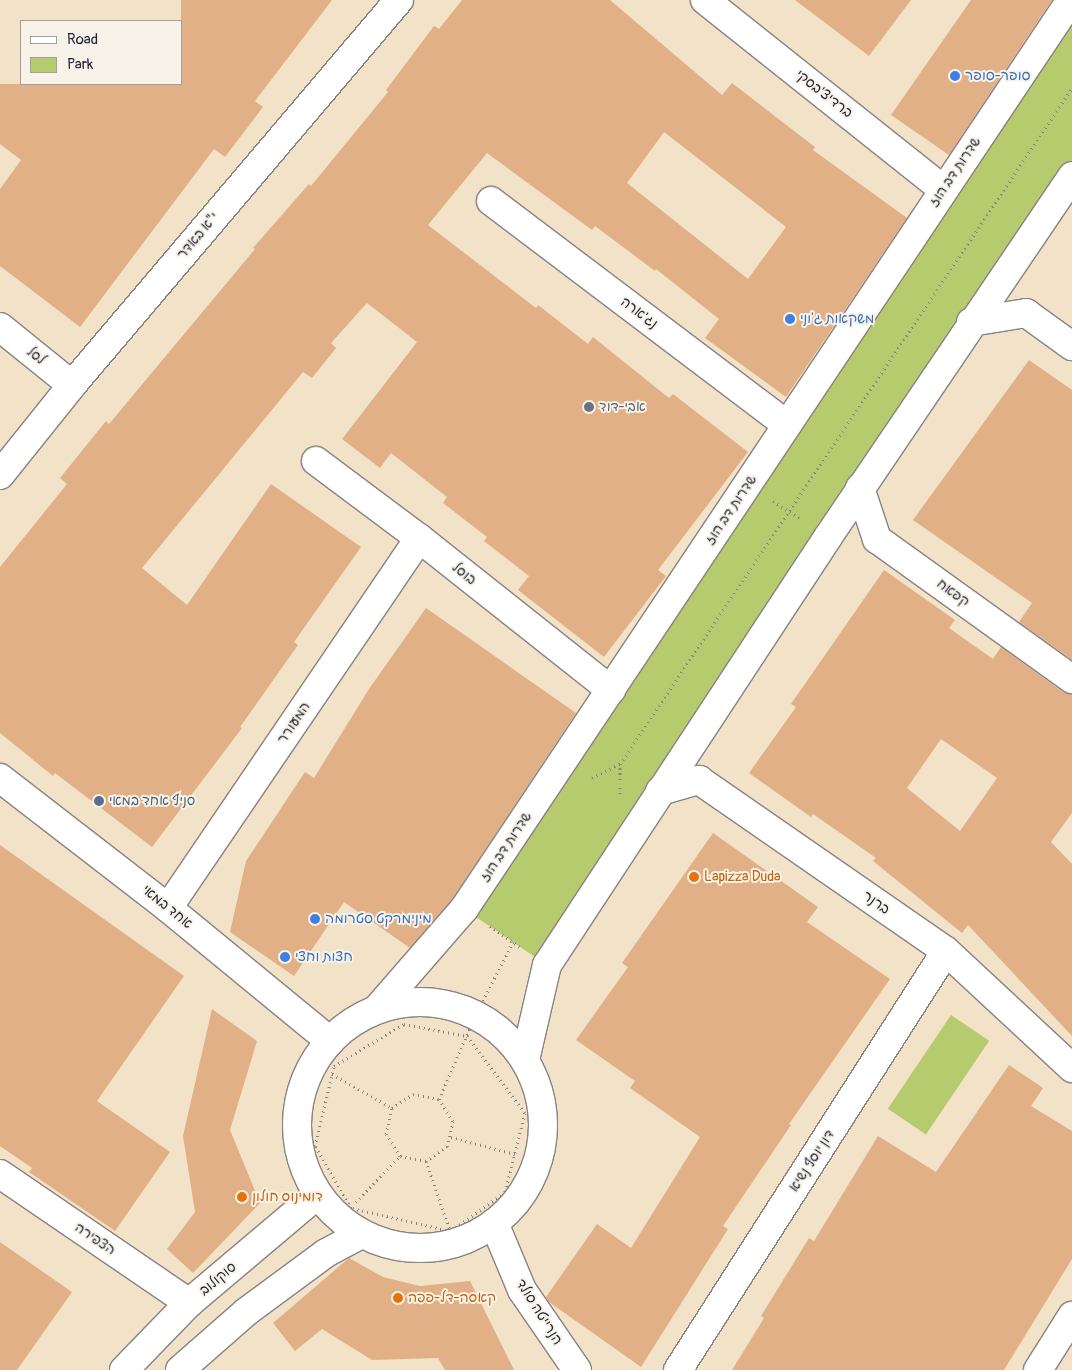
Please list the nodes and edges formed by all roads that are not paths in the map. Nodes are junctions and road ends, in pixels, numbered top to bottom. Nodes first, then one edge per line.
1 (399, 0) edge
2 (705, 0) edge
3 (1070, 0) edge
4 (1072, 176) edge
5 (943, 189) junction
6 (491, 201) dead end
7 (971, 322) junction
8 (0, 327) edge
9 (1072, 346) edge
10 (72, 385) junction
11 (787, 426) junction
12 (316, 461) dead end
13 (0, 475) edge
14 (860, 488) junction
15 (419, 538) junction
16 (1072, 679) edge
17 (611, 690) junction
18 (0, 778) edge
19 (660, 791) junction
20 (168, 908) junction
21 (946, 951) junction
22 (378, 1009) junction
23 (330, 1041) junction
24 (525, 1060) junction
25 (1072, 1068) edge
26 (0, 1174) edge
27 (317, 1194) junction
28 (351, 1220) junction
29 (494, 1223) junction
30 (189, 1303) junction
31 (1072, 1316) edge
32 (124, 1370) edge
33 (180, 1370) edge
34 (578, 1370) edge
35 (678, 1370) edge
36 (1038, 1370) edge

1 - 10 street, י"א באדר
2 - 5 street, ברדיצ'בסקי
3 - 5 street, שדרות דב הוז
4 - 7 street
5 - 11 street, שדרות דב הוז
6 - 11 street, נג'ארה
7 - 9 street
7 - 14 street
8 - 10 street, לסל
10 - 13 street, י"א באדר
11 - 17 street, שדרות דב הוז
12 - 15 street, בוסל
14 - 16 street, קפאח
14 - 19 street
15 - 17 street, בוסל
15 - 20 street, המעורר
17 - 22 street, שדרות דב הוז
18 - 20 street, אחד במאי
19 - 21 street, ברנר
19 - 24 street
20 - 23 street, אחד במאי
21 - 25 street, ברנר
21 - 35 street, דון יוסף נשיא
22 - 23 street
22 - 24 street
23 - 27 street
24 - 29 street
26 - 30 street, הצפירה
27 - 28 street
27 - 30 street, סוקולוב
28 - 29 street
28 - 33 street
29 - 34 street, הנרייטה סולד
30 - 32 street, סוקולוב
31 - 36 street

